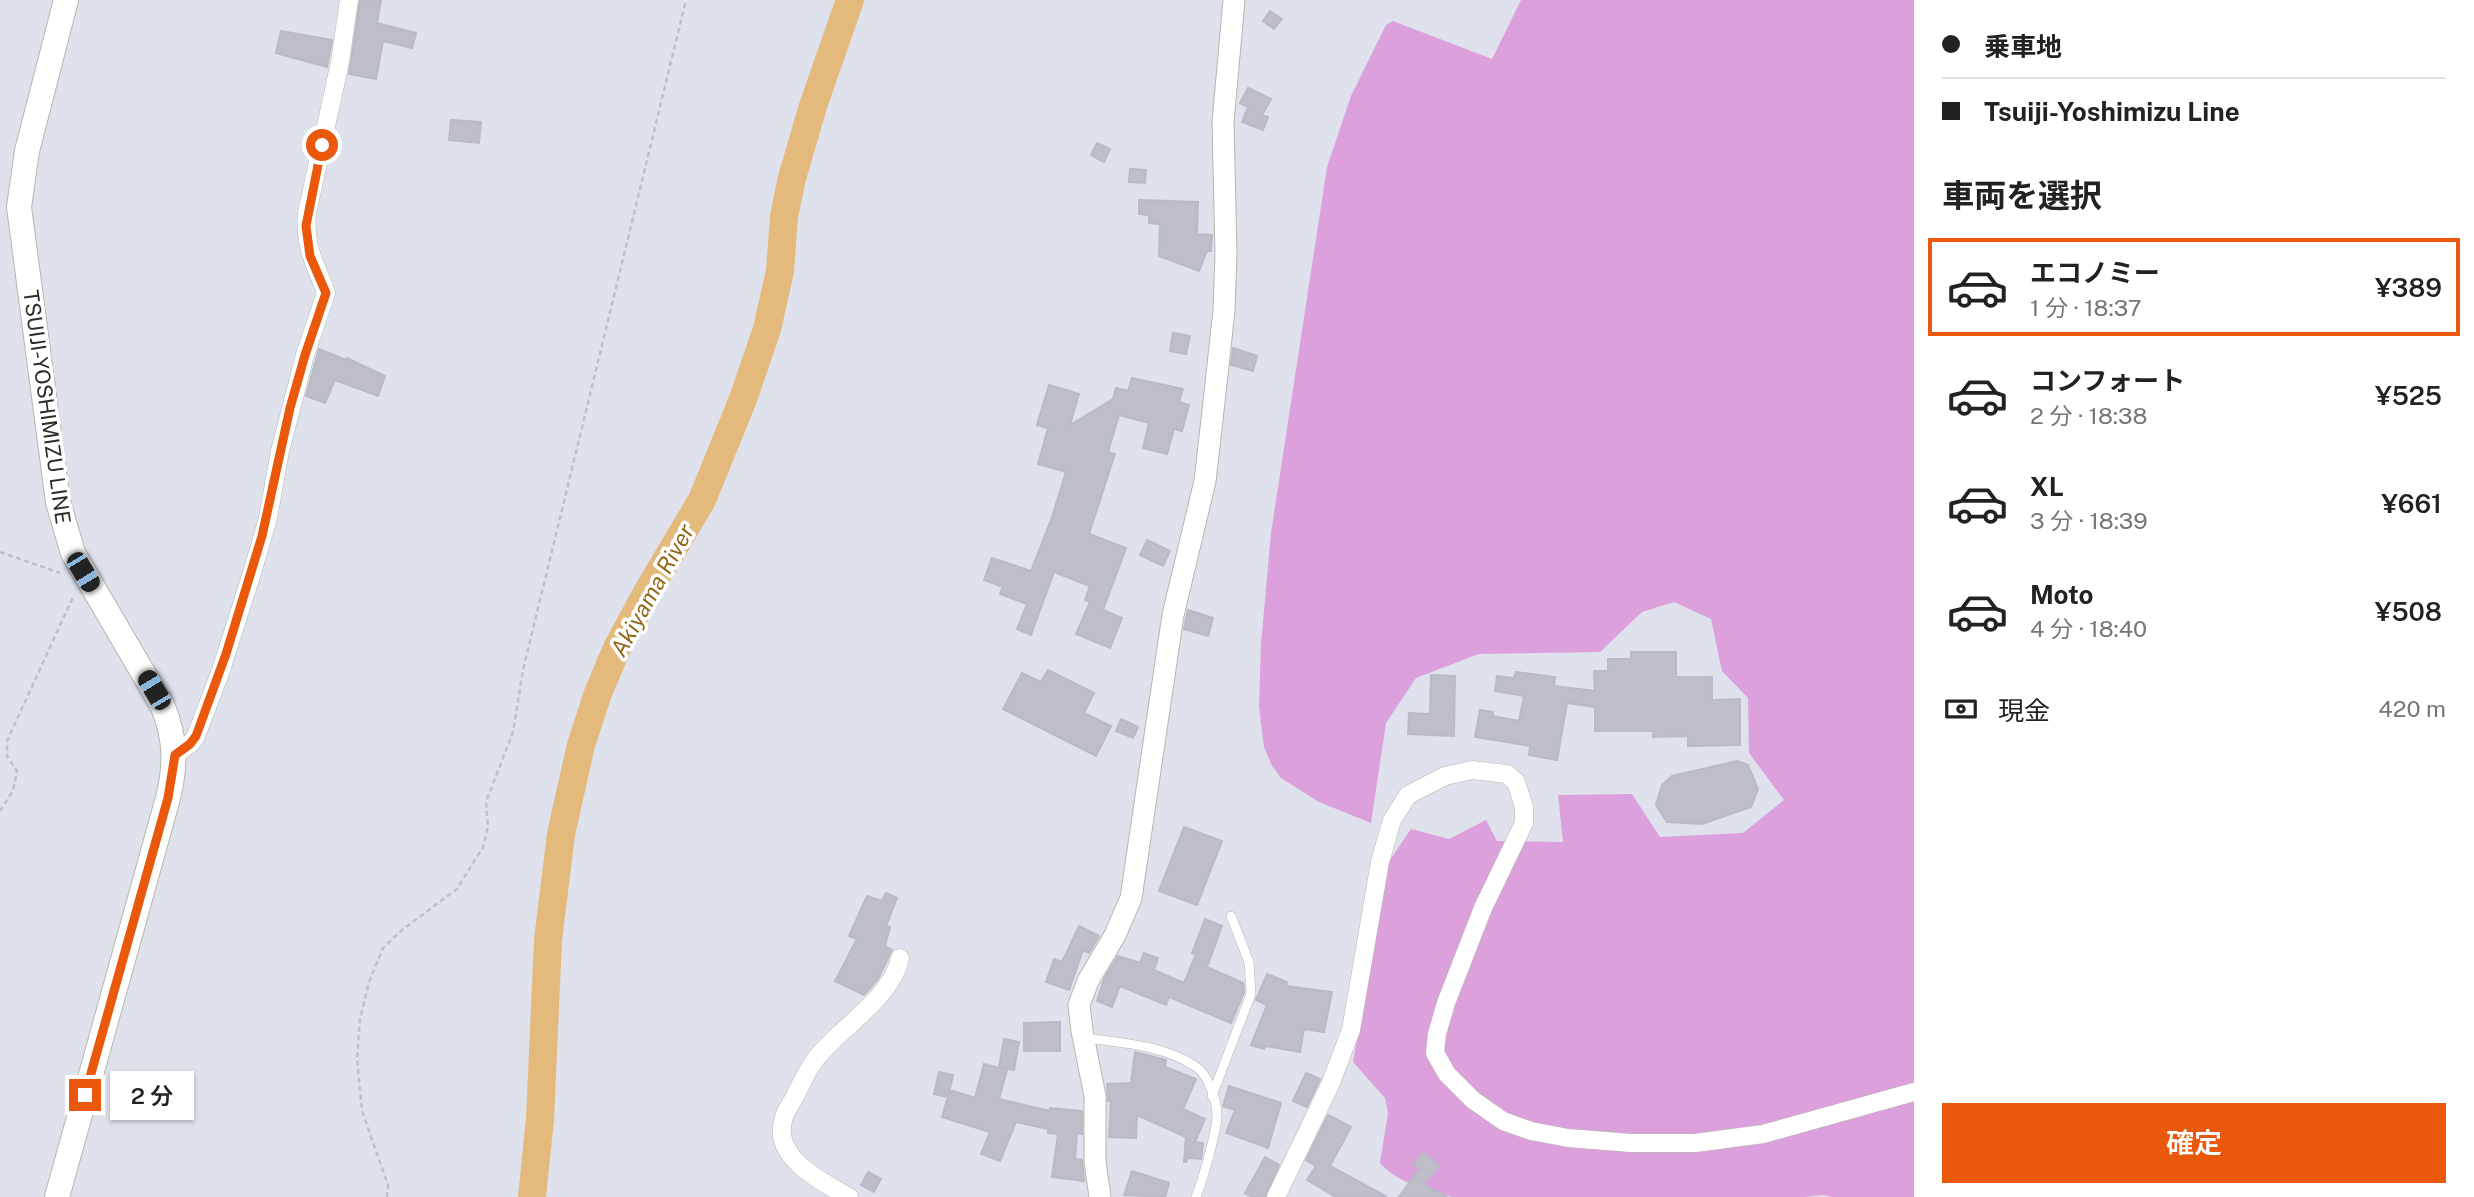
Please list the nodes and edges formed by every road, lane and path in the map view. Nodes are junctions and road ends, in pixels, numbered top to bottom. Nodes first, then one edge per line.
1 (66, 0) edge
2 (349, 0) edge
3 (686, 0) edge
4 (1234, 0) edge
5 (0, 552) edge
6 (83, 572) junction
7 (175, 755) junction
8 (0, 811) edge
9 (1231, 916) dead end
10 (900, 958) dead end
11 (1083, 1038) junction
12 (1914, 1092) edge
13 (1212, 1096) junction
14 (826, 1192) edge
15 (57, 1197) edge
16 (387, 1197) edge
17 (849, 1197) edge
18 (1100, 1197) edge
19 (1196, 1197) edge
20 (1276, 1197) edge

1 - 6 main road, TSUIJI-YOSHIMIZU LINE
2 - 7 street
3 - 16 path
4 - 11 street
5 - 6 path
6 - 7 main road, TSUIJI-YOSHIMIZU LINE
6 - 8 path
7 - 15 main road, TSUIJI-YOSHIMIZU LINE
9 - 13 lane
10 - 14 street
11 - 13 lane
11 - 18 street
12 - 20 street
13 - 19 lane
14 - 17 street

